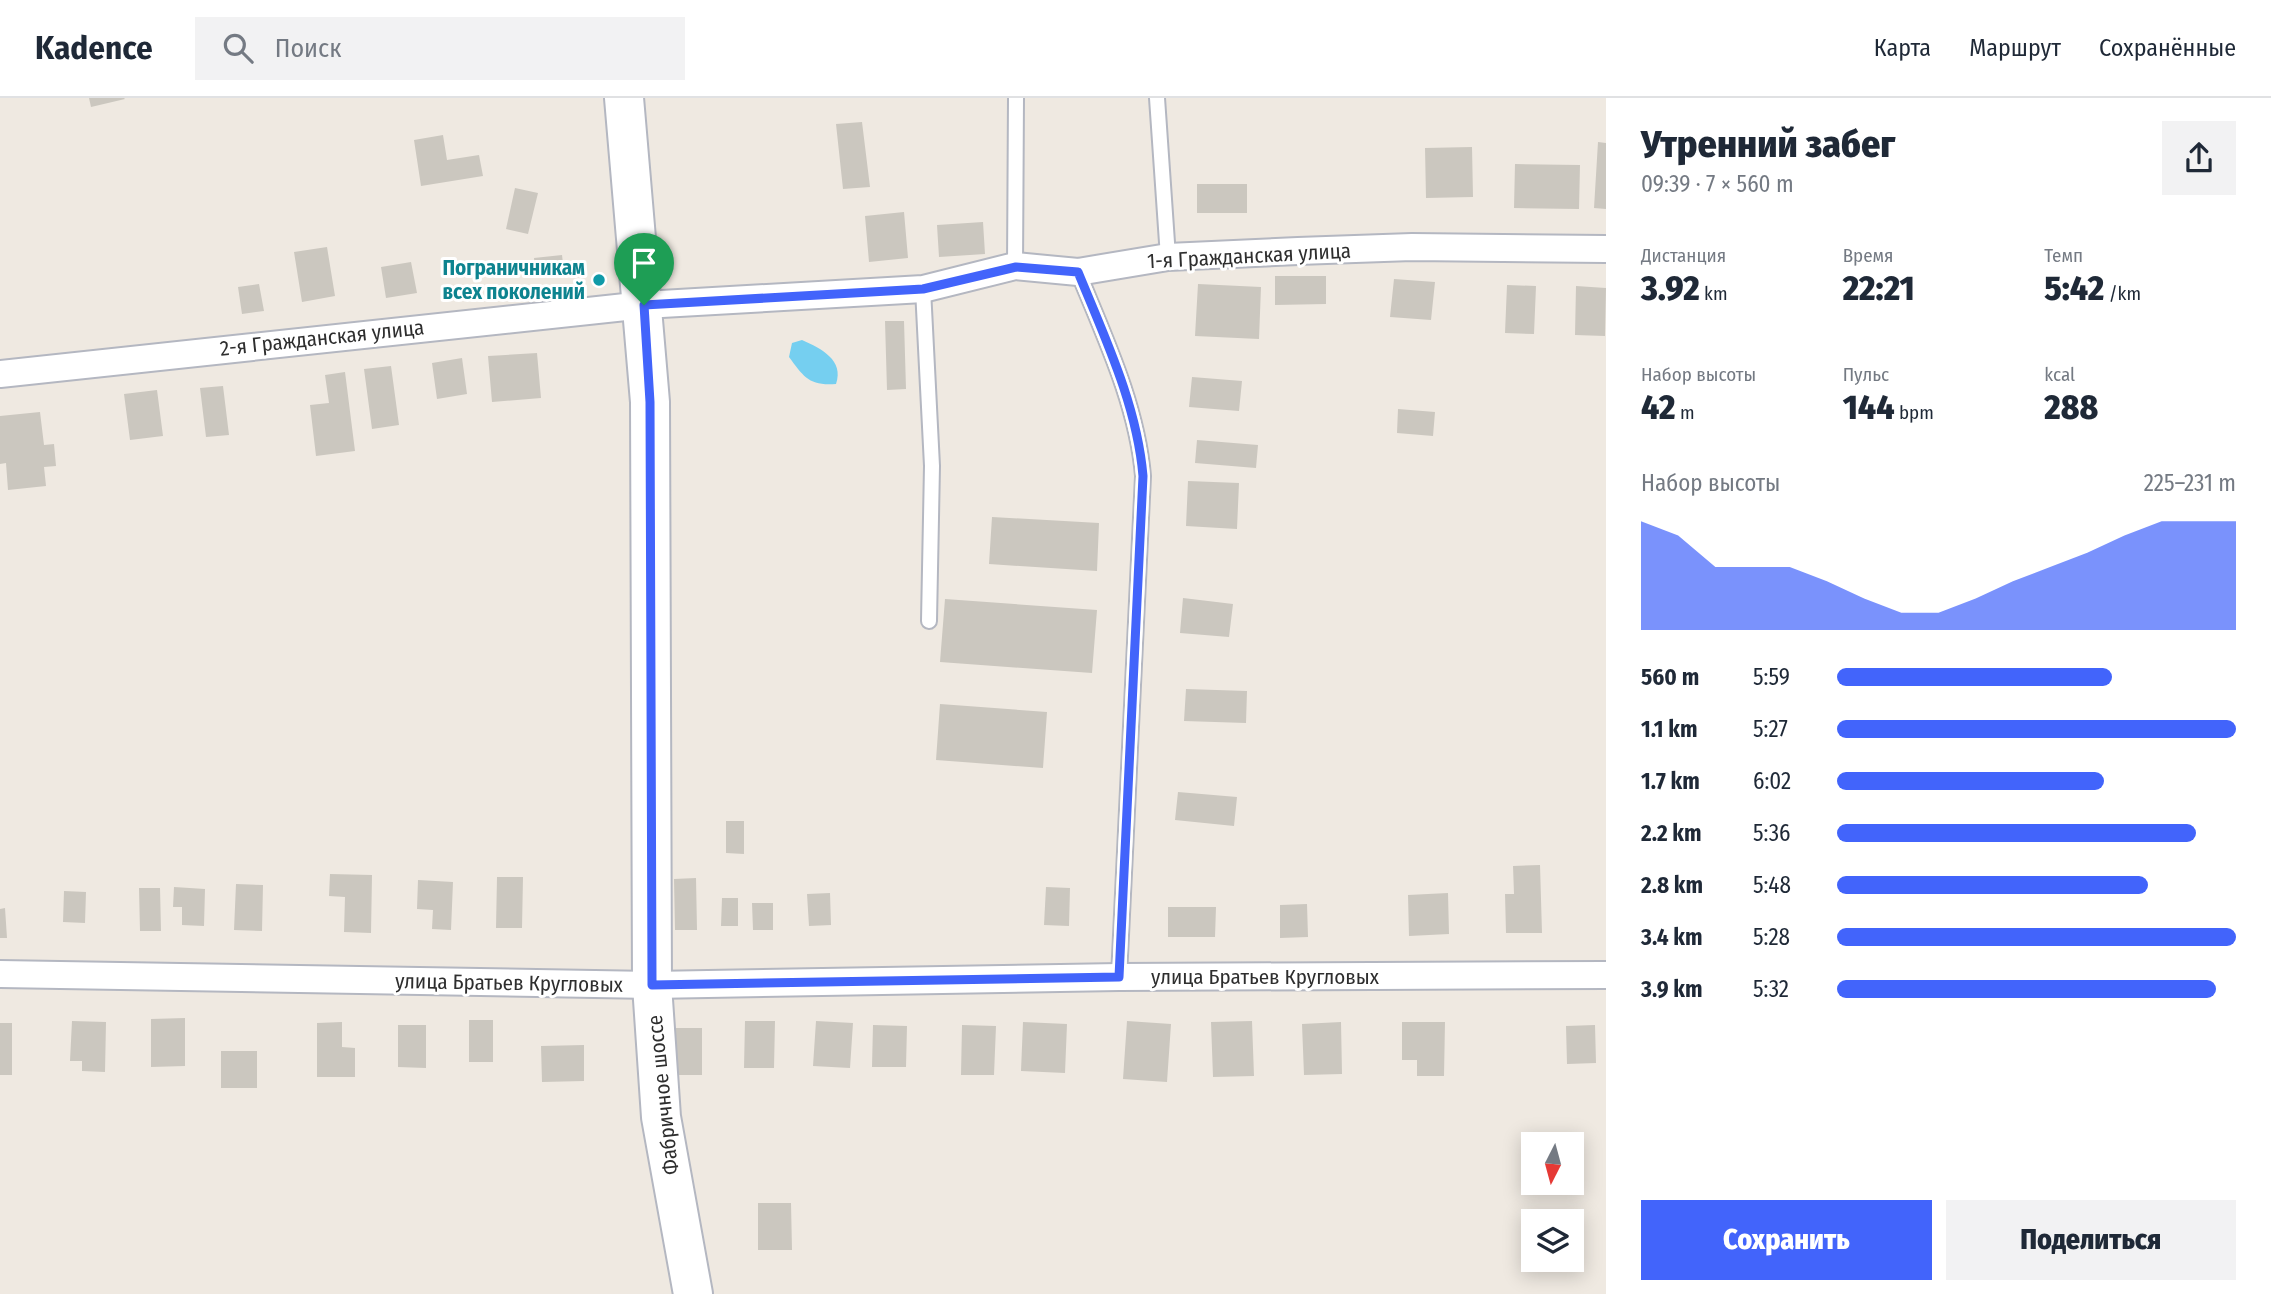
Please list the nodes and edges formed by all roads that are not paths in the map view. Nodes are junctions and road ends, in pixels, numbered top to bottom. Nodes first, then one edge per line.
1 (624, 98) edge
2 (1016, 98) edge
3 (1157, 98) edge
4 (1606, 249) edge
5 (1168, 257) junction
6 (1016, 267) junction
7 (1078, 272) junction
8 (923, 289) junction
9 (644, 305) junction
10 (0, 374) edge
11 (929, 621) dead end
12 (0, 974) edge
13 (1606, 975) edge
14 (1119, 977) junction
15 (652, 985) junction
16 (693, 1294) edge

1 - 9 main road, Фабричное шоссе
2 - 6 lane
3 - 5 lane
4 - 5 street, 1-я Гражданская улица
5 - 7 street, 1-я Гражданская улица
6 - 7 street, 1-я Гражданская улица
6 - 8 street, 1-я Гражданская улица
7 - 14 lane
8 - 9 street, 1-я Гражданская улица
8 - 11 lane
9 - 10 street, 2-я Гражданская улица
9 - 15 main road, Фабричное шоссе
12 - 15 street, улица Братьев Кругловых
13 - 14 street, улица Братьев Кругловых
14 - 15 street, улица Братьев Кругловых
15 - 16 main road, Фабричное шоссе

